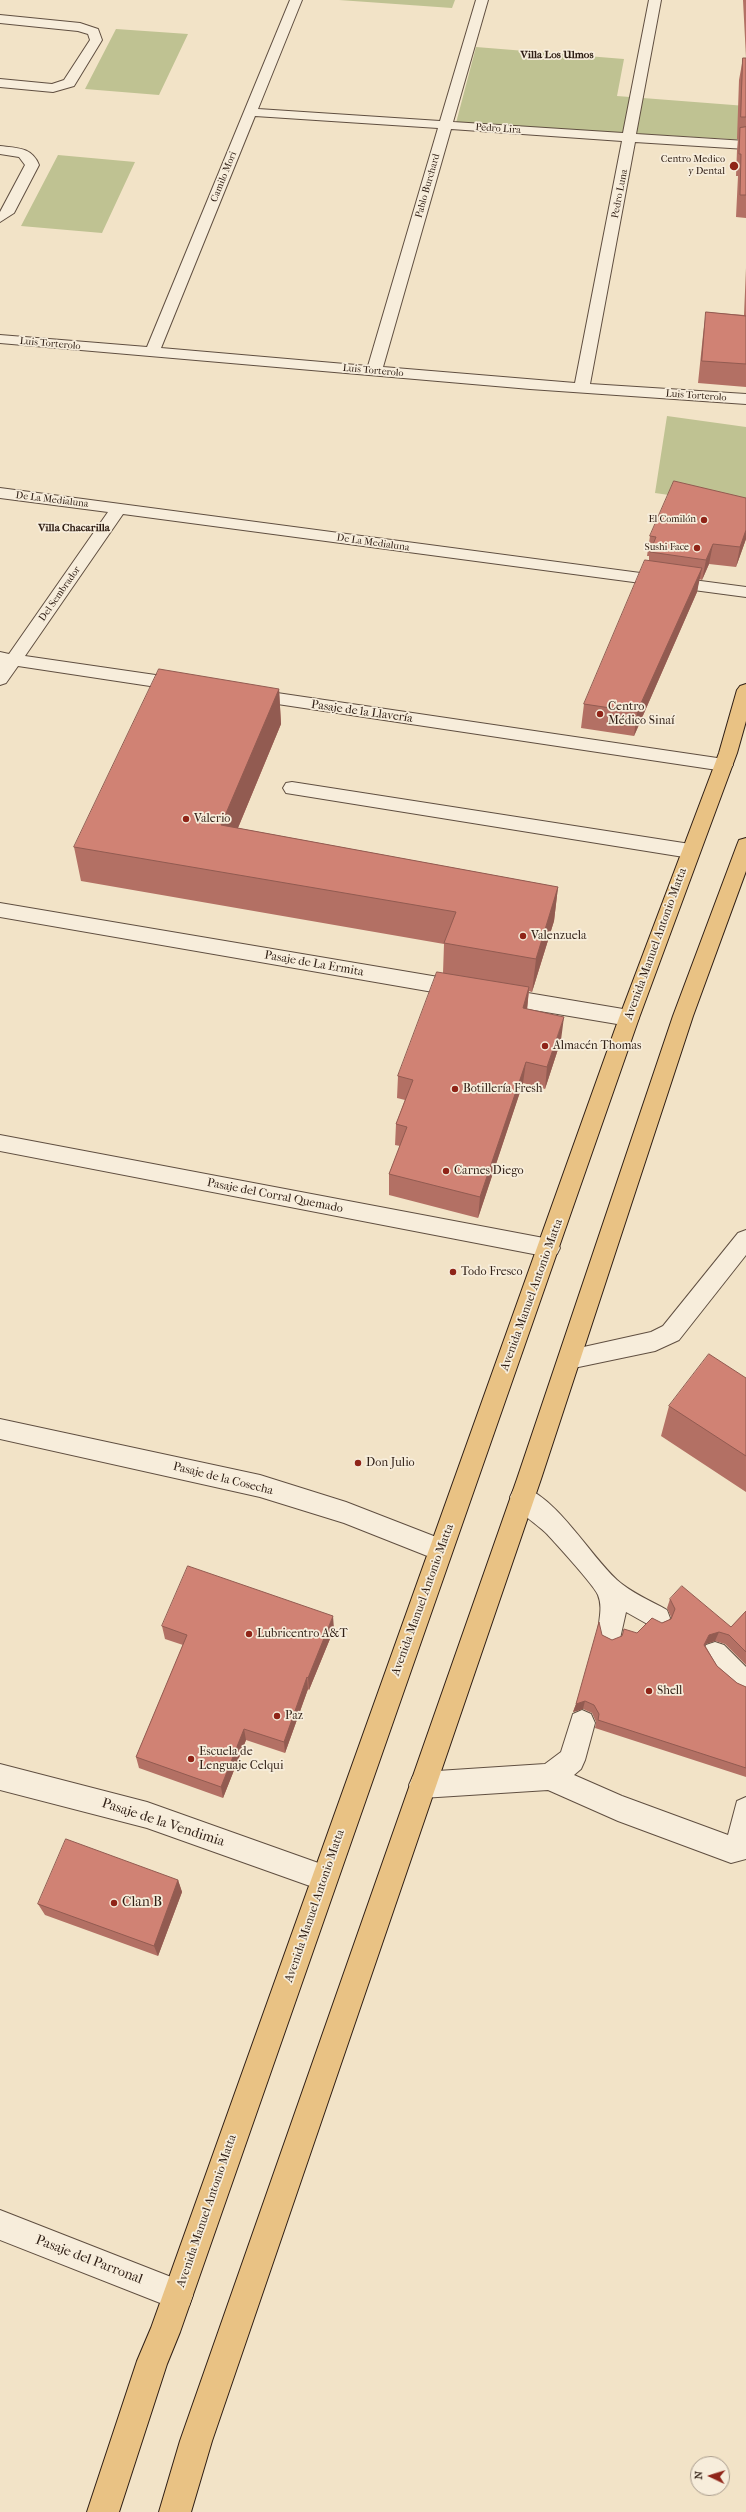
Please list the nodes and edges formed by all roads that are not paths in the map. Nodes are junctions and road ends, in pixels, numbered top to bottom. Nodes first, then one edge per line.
1 (296, 0) edge
2 (482, 0) edge
3 (655, 0) edge
4 (0, 19) edge
5 (0, 83) edge
6 (251, 112) junction
7 (446, 125) junction
8 (630, 138) junction
9 (746, 145) edge
10 (0, 150) edge
11 (0, 218) edge
12 (0, 339) edge
13 (152, 353) junction
14 (374, 371) junction
15 (582, 388) junction
16 (746, 399) edge
17 (0, 493) edge
18 (119, 509) junction
19 (746, 592) edge
20 (7, 659) edge
21 (0, 679) edge
22 (202, 688) edge
23 (746, 690) edge
24 (234, 693) edge
25 (724, 765) junction
26 (292, 788) dead end
27 (746, 845) edge
28 (690, 851) junction
29 (0, 910) edge
30 (629, 1018) junction
31 (0, 1143) edge
32 (746, 1239) edge
33 (549, 1248) junction
34 (570, 1359) junction
35 (0, 1430) edge
36 (522, 1497) junction
37 (440, 1550) junction
38 (609, 1589) junction
39 (658, 1618) dead end
40 (610, 1635) dead end
41 (715, 1654) dead end
42 (746, 1685) edge
43 (582, 1723) dead end
44 (0, 1776) edge
45 (549, 1777) junction
46 (422, 1785) junction
47 (746, 1810) edge
48 (324, 1878) junction
49 (0, 2225) edge
50 (178, 2295) junction
51 (103, 2512) edge
52 (175, 2512) edge

1 - 6 street, Camilo Mori
2 - 7 street, Pablo Burchard
3 - 8 street, Pedro Luna
4 - 5 street
6 - 7 street, Pedro Lira
6 - 13 street, Camilo Mori
7 - 8 street, Pedro Lira
7 - 14 street, Pablo Burchard
8 - 9 street, Pedro Lira
8 - 15 street, Pedro Luna
10 - 11 street
12 - 13 street, Luis Torterolo
13 - 14 street, Luis Torterolo
14 - 15 street, Luis Torterolo
15 - 16 street, Luis Torterolo
17 - 18 street, De La Medialuna
18 - 19 street, De La Medialuna
18 - 20 street, Del Sembrador
20 - 21 street, Del Sembrador
20 - 22 street
23 - 25 main road, Avenida Manuel Antonio Matta
24 - 25 street, Pasaje de la Llavería
25 - 28 main road, Avenida Manuel Antonio Matta
26 - 28 street
27 - 34 main road
28 - 30 main road, Avenida Manuel Antonio Matta
29 - 30 street, Pasaje de La Ermita
30 - 33 main road, Avenida Manuel Antonio Matta
31 - 33 street, Pasaje del Corral Quemado
32 - 34 street
33 - 37 main road, Avenida Manuel Antonio Matta
34 - 36 main road
35 - 37 street, Pasaje de la Cosecha
36 - 38 street
36 - 46 main road
37 - 48 main road, Avenida Manuel Antonio Matta
38 - 39 street
38 - 40 street
41 - 42 street
43 - 45 street
44 - 48 street, Pasaje de la Vendimia
45 - 46 street
45 - 47 street
46 - 52 main road
48 - 50 main road, Avenida Manuel Antonio Matta
49 - 50 street, Pasaje del Parronal
50 - 51 main road, Avenida Manuel Antonio Matta

